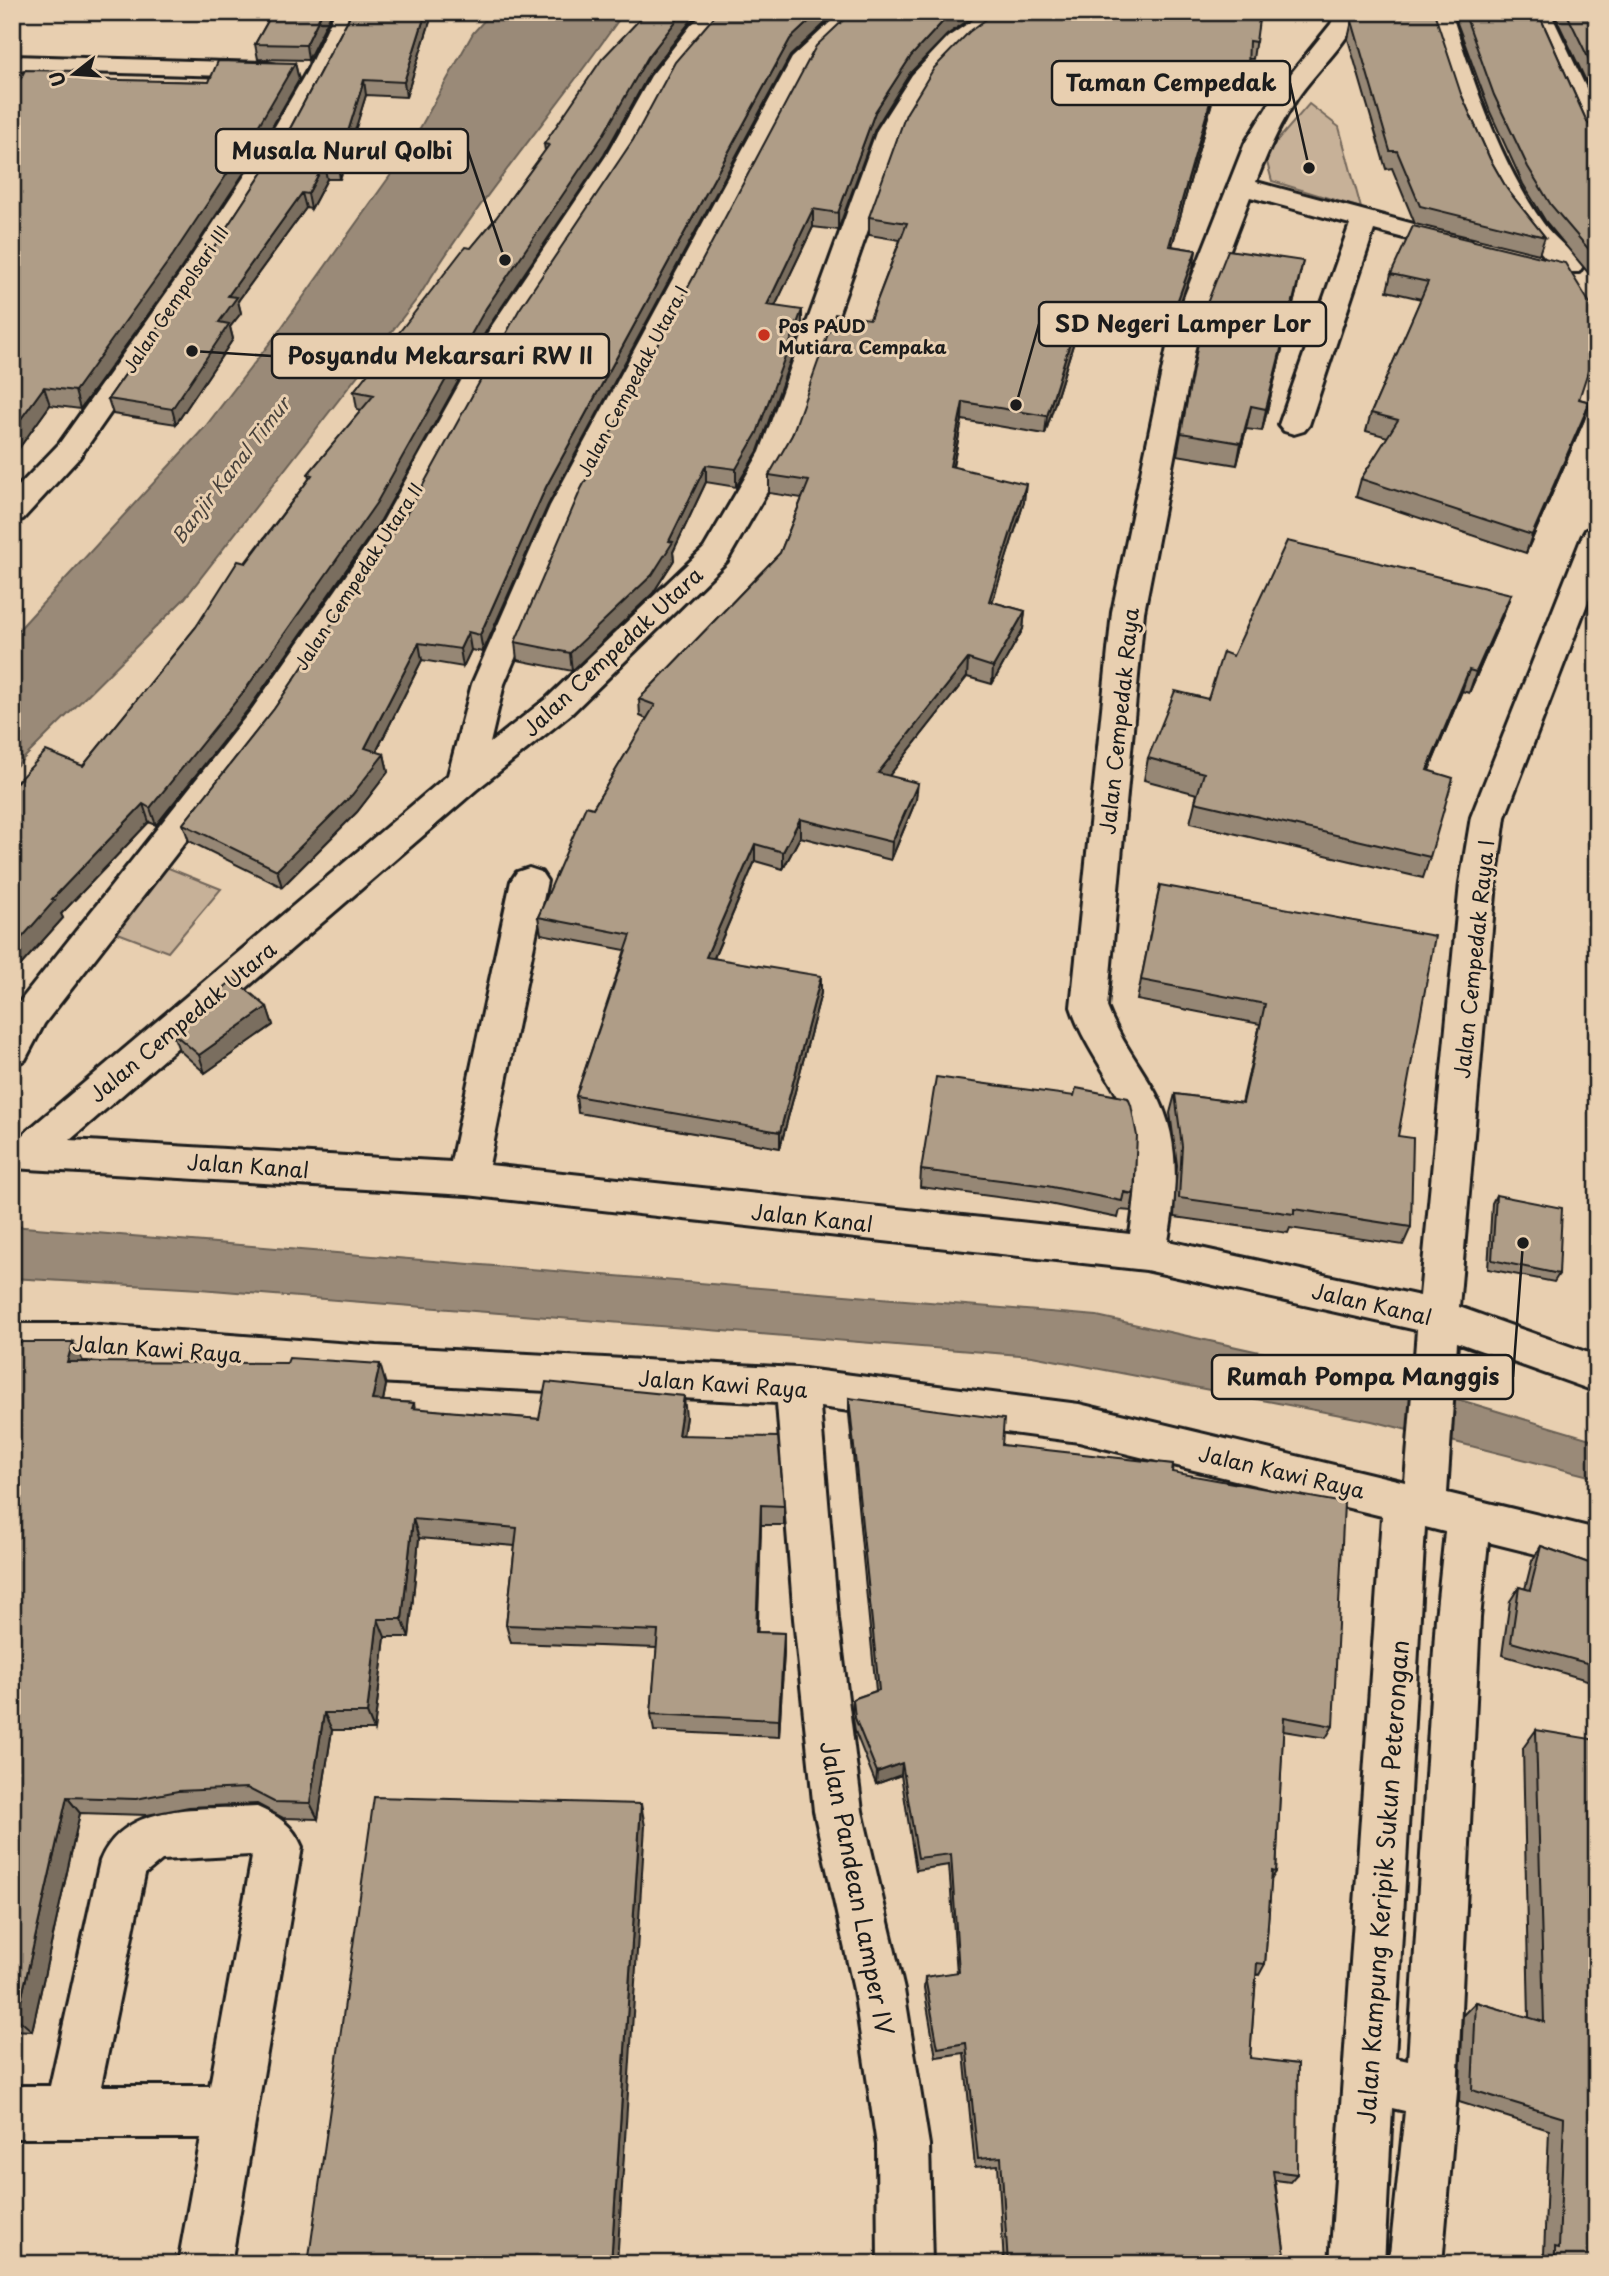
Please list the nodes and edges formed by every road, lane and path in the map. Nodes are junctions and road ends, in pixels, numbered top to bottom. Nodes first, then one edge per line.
1 (347, 12) edge
2 (721, 12) edge
3 (855, 12) edge
4 (1002, 12) edge
5 (1348, 12) edge
6 (1439, 12) edge
7 (1538, 12) edge
8 (12, 63) edge
9 (319, 71) junction
10 (1597, 139) edge
11 (1240, 186) junction
12 (1364, 221) junction
13 (1486, 251) edge
14 (1596, 254) edge
15 (1524, 261) edge
16 (1573, 278) junction
17 (1294, 425) dead end
18 (12, 512) edge
19 (1597, 537) edge
20 (464, 781) junction
21 (529, 881) dead end
22 (12, 1051) edge
23 (21, 1151) edge
24 (467, 1179) junction
25 (1146, 1253) junction
26 (1438, 1317) junction
27 (12, 1342) edge
28 (1436, 1367) joint
29 (1597, 1374) edge
30 (797, 1386) junction
31 (1414, 1503) junction
32 (1469, 1516) junction
33 (1597, 1549) edge
34 (1369, 2077) junction
35 (1432, 2092) junction
36 (12, 2112) edge
37 (69, 2112) junction
38 (231, 2112) junction
39 (204, 2264) edge
40 (905, 2264) edge
41 (1357, 2264) edge
42 (1415, 2264) edge

1 - 9 street, Jalan Gempolsari III
2 - 22 street, Jalan Cempedak Utara II
3 - 20 street, Jalan Cempedak Utara I
4 - 20 street, Jalan Cempedak Utara
5 - 11 street, Jalan Cempedak Raya
6 - 16 street
7 - 10 street
8 - 9 street
9 - 18 street, Jalan Gempolsari III
11 - 12 street
11 - 25 street, Jalan Cempedak Raya
12 - 13 street
12 - 17 street
14 - 16 street
15 - 16 street
19 - 26 street, Jalan Cempedak Raya I
20 - 23 street, Jalan Cempedak Utara
21 - 24 street
23 - 24 street, Jalan Kanal
24 - 25 street, Jalan Kanal
25 - 26 street, Jalan Kanal
26 - 28 street, Jalan Cempedak Raya I
26 - 29 street, Jalan Kanal
27 - 30 street, Jalan Kawi Raya
28 - 31 street, Jalan Kampung Keripik Sukun Peterongan
30 - 31 street, Jalan Kawi Raya
30 - 40 street, Jalan Pandean Lamper IV
31 - 32 street, Jalan Kawi Raya
31 - 34 street, Jalan Kampung Keripik Sukun Peterongan
32 - 33 street, Jalan Kawi Raya
32 - 35 street
34 - 35 street
34 - 41 street, Jalan Kampung Keripik Sukun Peterongan
35 - 42 street
36 - 37 street
37 - 38 street
37 - 38 street
38 - 39 street

